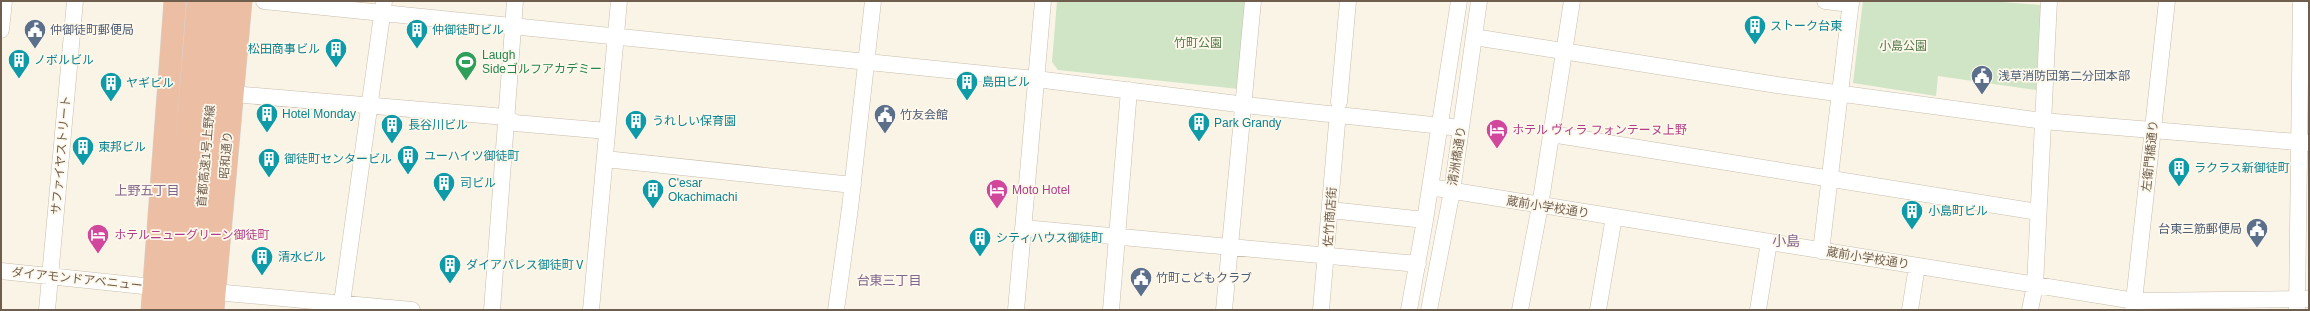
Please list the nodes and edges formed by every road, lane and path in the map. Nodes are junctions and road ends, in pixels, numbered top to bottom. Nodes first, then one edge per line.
1 (4, 1) edge
2 (75, 1) edge
3 (175, 1) edge
4 (198, 1) edge
5 (220, 1) edge
6 (241, 1) edge
7 (264, 1) edge
8 (515, 1) edge
9 (619, 1) edge
10 (873, 1) edge
11 (1043, 1) edge
12 (1253, 1) edge
13 (1348, 1) edge
14 (1459, 1) edge
15 (1479, 1) edge
16 (1572, 1) edge
17 (1825, 1) edge
18 (2049, 1) edge
19 (2167, 1) edge
20 (2302, 1) edge
21 (1851, 3) edge
22 (383, 7) edge
23 (514, 26) junction
24 (1, 30) edge
25 (1474, 37) junction
26 (616, 38) junction
27 (1564, 53) junction
28 (867, 62) junction
29 (1036, 79) junction
30 (1129, 90) junction
31 (232, 94) junction
32 (1839, 94) junction
33 (1339, 102) dead end
34 (1243, 104) junction
35 (370, 105) junction
36 (506, 117) junction
37 (2043, 121) junction
38 (1337, 123) dead end
39 (1440, 125) junction
40 (1461, 128) junction
41 (2153, 130) junction
42 (607, 131) junction
43 (1551, 134) junction
44 (2304, 142) edge
45 (605, 159) junction
46 (1830, 178) junction
47 (853, 186) junction
48 (1430, 187) junction
49 (1452, 191) junction
50 (1540, 206) junction
51 (1330, 210) junction
52 (2038, 212) junction
53 (1614, 218) junction
54 (1425, 220) junction
55 (1023, 228) junction
56 (1117, 237) junction
57 (1769, 242) junction
58 (1229, 248) junction
59 (1821, 251) junction
60 (1327, 257) junction
61 (1418, 264) junction
62 (1917, 266) junction
63 (1, 271) edge
64 (50, 276) junction
65 (2035, 285) junction
66 (153, 287) junction
67 (214, 301) edge
68 (2301, 303) edge
69 (2134, 305) edge
70 (2244, 305) edge
71 (341, 307) edge
72 (47, 310) edge
73 (152, 310) edge
74 (173, 310) edge
75 (193, 310) edge
76 (412, 310) edge
77 (492, 310) edge
78 (591, 310) edge
79 (836, 310) edge
80 (1016, 310) edge
81 (1111, 310) edge
82 (1224, 310) edge
83 (1321, 310) edge
84 (1409, 310) edge
85 (1429, 310) edge
86 (1520, 310) edge
87 (1598, 310) edge
88 (1758, 310) edge
89 (1910, 310) edge
90 (2030, 310) edge

1 - 24 street
2 - 64 street, サファイヤストリート
3 - 66 highway
4 - 74 highway, 首都高速1号上野線
5 - 75 highway, 首都高速1号上野線
6 - 31 highway, 昭和通り
7 - 22 street
8 - 23 street
9 - 26 street
10 - 28 street
11 - 29 street
12 - 34 street
13 - 33 street
14 - 39 street, 清洲橋通り
15 - 25 street, 清洲橋通り
16 - 27 street
17 - 21 street
18 - 37 street
19 - 41 street, 左衛門橋通り
20 - 44 street
21 - 32 street
22 - 23 street
22 - 35 street
23 - 26 street
23 - 36 street
25 - 27 street
25 - 40 street, 清洲橋通り
26 - 28 street
26 - 42 street
27 - 32 street
27 - 43 street
28 - 29 street
28 - 47 street
29 - 30 street
29 - 55 street
30 - 34 street
30 - 56 street
31 - 35 street
31 - 67 highway, 昭和通り
32 - 37 street
32 - 46 street
34 - 39 street
34 - 58 street
35 - 36 street
35 - 71 street
36 - 42 street
36 - 77 street
37 - 41 street
37 - 52 street
38 - 51 street, 佐竹商店街
39 - 40 street
39 - 48 street, 清洲橋通り
40 - 49 street, 清洲橋通り
41 - 44 street
41 - 69 street, 左衛門橋通り
42 - 45 street
43 - 46 street
43 - 50 street
44 - 68 street
45 - 47 street
45 - 78 street
46 - 52 street
46 - 59 street
47 - 79 street
48 - 49 street, 蔵前小学校通り
48 - 54 street, 清洲橋通り
49 - 50 street, 蔵前小学校通り
49 - 85 street, 清洲橋通り
50 - 53 street, 蔵前小学校通り
50 - 86 street
51 - 54 street
51 - 60 street, 佐竹商店街
52 - 65 street
53 - 57 street, 蔵前小学校通り
53 - 87 street
54 - 61 street, 清洲橋通り
55 - 56 street
55 - 80 street
56 - 58 street
56 - 81 street
57 - 59 street, 蔵前小学校通り
57 - 88 street
58 - 60 street
58 - 82 street
59 - 62 street, 蔵前小学校通り
60 - 61 street
60 - 83 street, 佐竹商店街
61 - 84 street, 清洲橋通り
62 - 65 street, 蔵前小学校通り
62 - 89 street
63 - 64 street, ダイアモンドアベニュー
64 - 66 street, ダイアモンドアベニュー
64 - 72 street, サファイヤストリート
65 - 69 street, 蔵前小学校通り
65 - 90 street
66 - 73 highway
67 - 71 street
68 - 70 street, 蔵前小学校通り
69 - 70 street, 蔵前小学校通り
71 - 76 street

